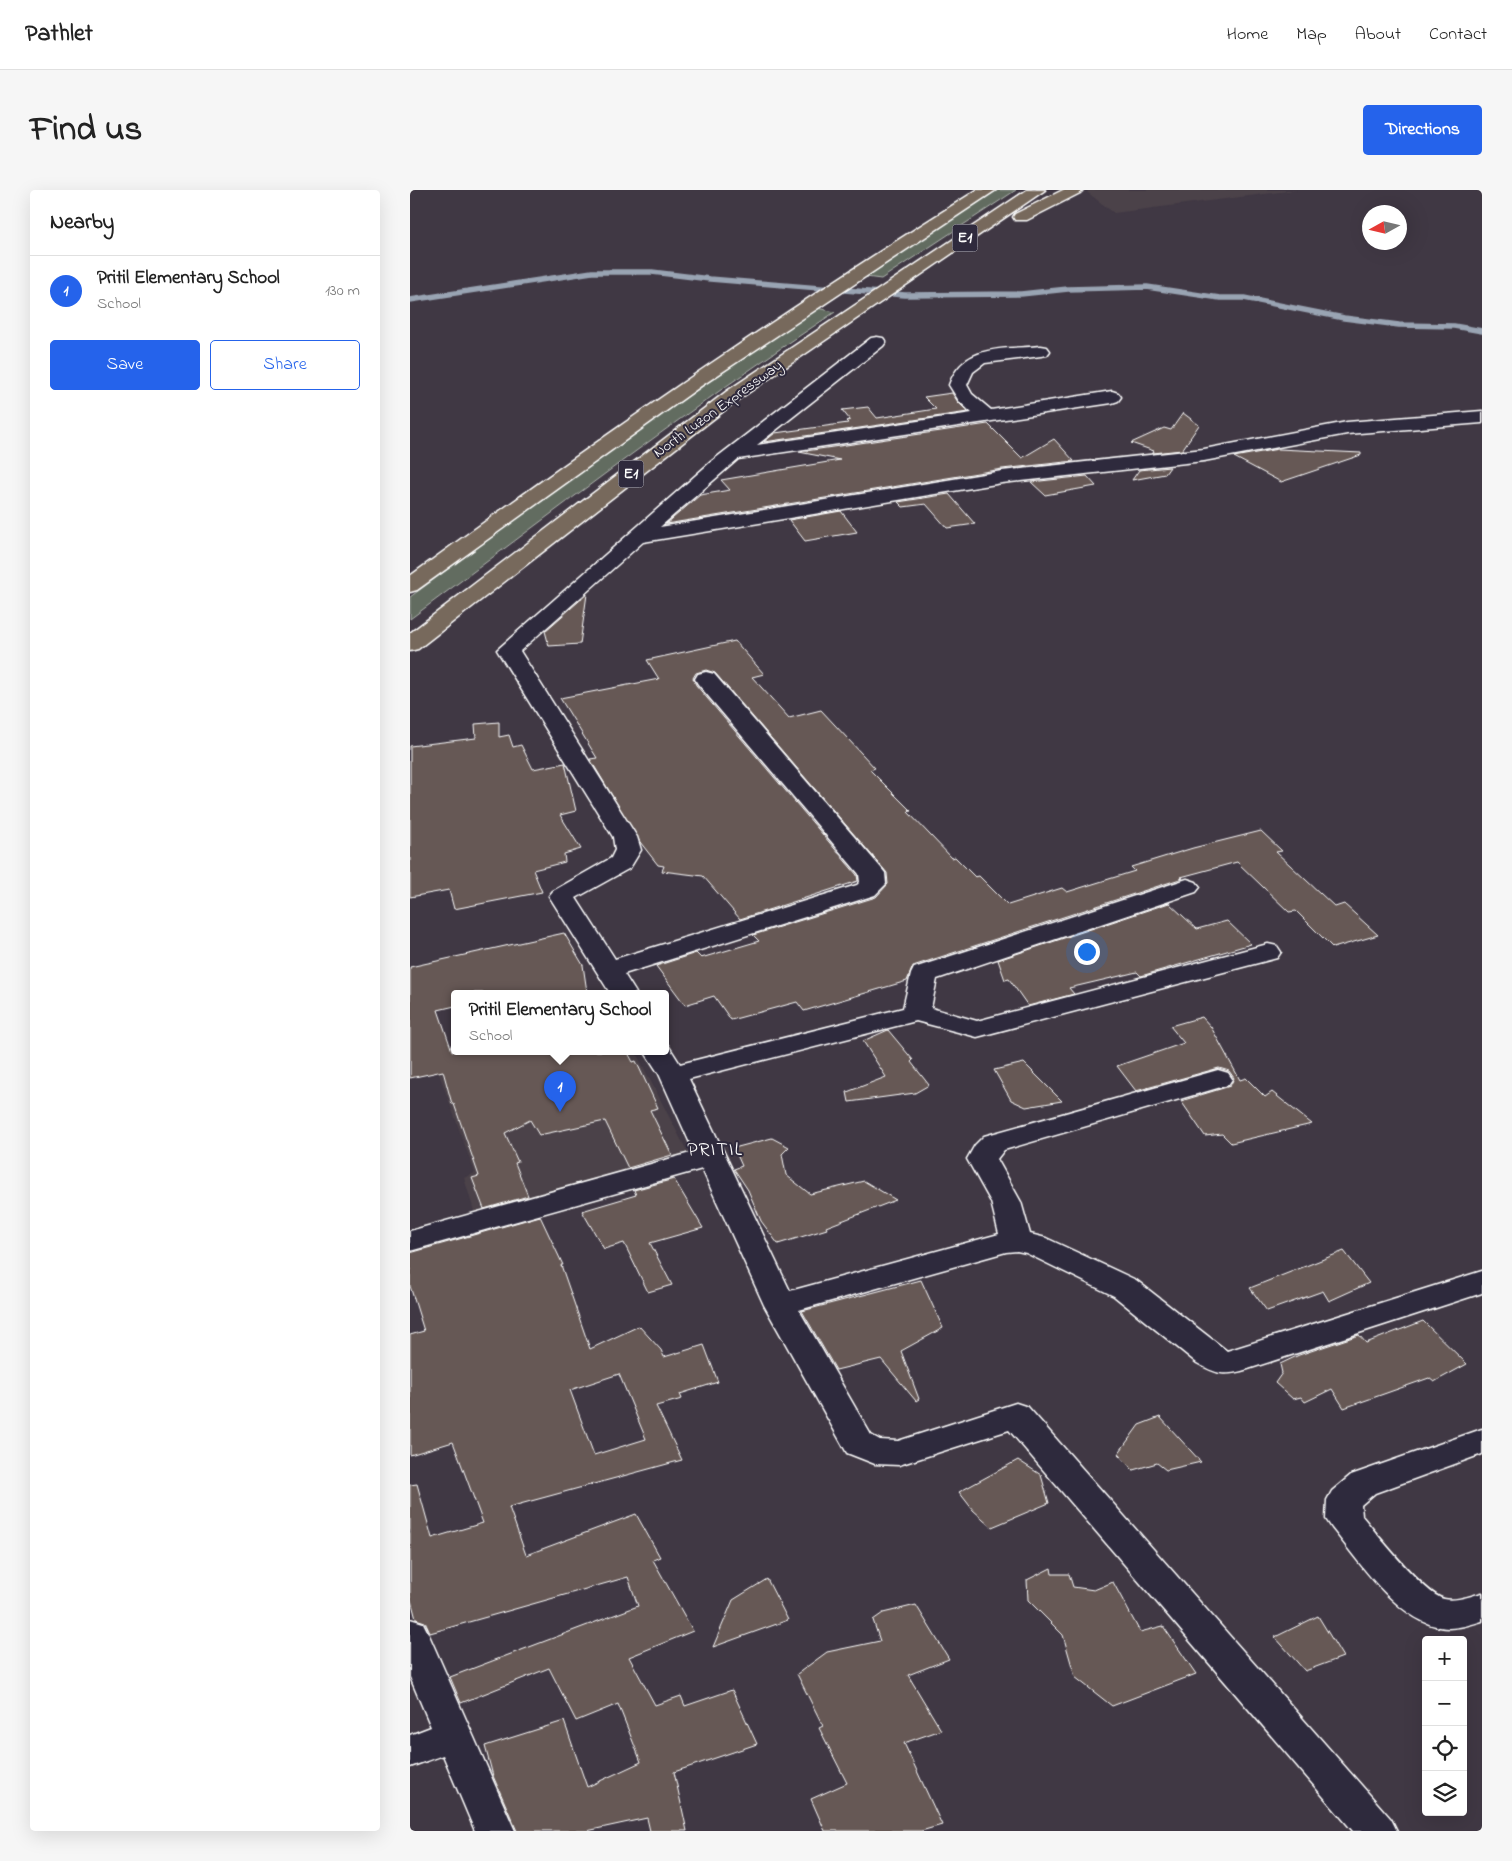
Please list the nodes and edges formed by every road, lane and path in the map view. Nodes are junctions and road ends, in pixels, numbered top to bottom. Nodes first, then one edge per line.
1 (988, 190) edge
2 (1037, 190) edge
3 (1075, 190) edge
4 (898, 283) junction
5 (877, 342) dead end
6 (1041, 351) dead end
7 (1112, 397) dead end
8 (988, 416) junction
9 (1482, 417) edge
10 (733, 454) junction
11 (638, 537) junction
12 (410, 586) edge
13 (410, 644) edge
14 (706, 678) dead end
15 (1187, 887) dead end
16 (1268, 952) dead end
17 (608, 970) junction
18 (620, 990) edge
19 (916, 1013) junction
20 (665, 1063) edge
21 (1218, 1079) dead end
22 (711, 1157) junction
23 (410, 1241) edge
24 (1017, 1241) junction
25 (1482, 1282) edge
26 (780, 1305) junction
27 (1482, 1441) edge
28 (1482, 1607) edge
29 (410, 1633) edge
30 (454, 1735) junction
31 (410, 1751) edge
32 (495, 1831) edge
33 (1377, 1831) edge

1 - 12 highway, North Luzon Expressway / E1
2 - 4 highway, North Luzon Expressway / E1
3 - 4 highway
4 - 13 highway, North Luzon Expressway / E1
5 - 10 street
6 - 8 street
7 - 8 street
8 - 10 street
9 - 11 street
10 - 11 street
11 - 17 street
14 - 17 street
15 - 19 street
16 - 19 street
17 - 18 street
19 - 20 street
20 - 22 street
21 - 24 street
22 - 23 street
22 - 26 street
24 - 25 street
24 - 26 street
26 - 33 street
27 - 28 street
29 - 30 street
30 - 31 street
30 - 32 street

